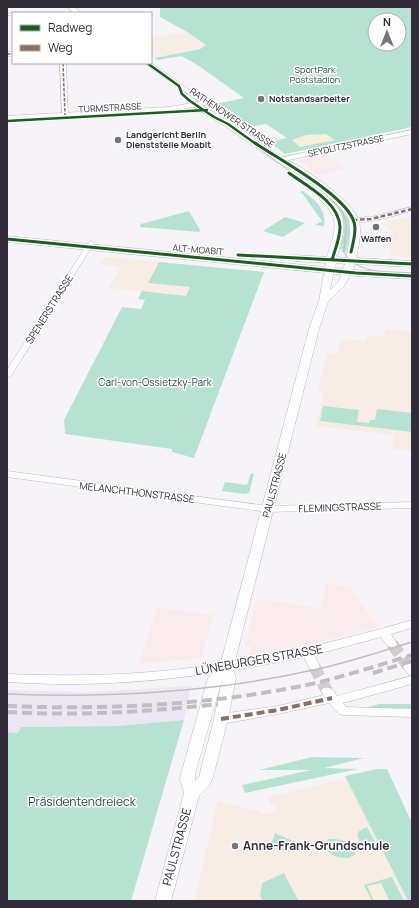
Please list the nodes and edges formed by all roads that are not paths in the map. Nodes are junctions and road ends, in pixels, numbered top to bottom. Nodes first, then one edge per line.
1 (62, 64) edge
2 (148, 64) edge
3 (179, 86) junction
4 (196, 105) junction
5 (205, 107) junction
6 (213, 110) joint
7 (65, 115) junction
8 (7, 118) edge
9 (7, 121) edge
10 (228, 124) junction
11 (412, 132) edge
12 (279, 160) junction
13 (412, 209) edge
14 (353, 220) junction
15 (7, 234) edge
16 (7, 239) edge
17 (90, 245) junction
18 (412, 264) edge
19 (331, 265) junction
20 (349, 267) junction
21 (412, 276) edge
22 (324, 301) junction
23 (7, 376) edge
24 (7, 474) edge
25 (412, 505) edge
26 (268, 509) junction
27 (412, 624) edge
28 (384, 633) junction
29 (392, 644) tunnel mouth
30 (308, 652) junction
31 (314, 666) tunnel mouth
32 (226, 668) junction
33 (7, 678) edge
34 (412, 680) edge
35 (331, 697) junction
36 (412, 713) edge
37 (221, 719) junction
38 (192, 793) junction
39 (163, 901) edge

1 - 7 street
2 - 3 street, RATHENOWER STRASSE
3 - 4 street, RATHENOWER STRASSE
3 - 5 street, RATHENOWER STRASSE
4 - 5 main road, RATHENOWER STRASSE
4 - 7 main road, TURMSTRASSE
5 - 6 main road, TURMSTRASSE
5 - 9 main road, TURMSTRASSE
5 - 10 main road, RATHENOWER STRASSE
6 - 10 main road, RATHENOWER STRASSE
7 - 8 main road, TURMSTRASSE
10 - 12 main road, RATHENOWER STRASSE
11 - 12 street, SEYDLITZSTRASSE
12 - 14 main road, RATHENOWER STRASSE
12 - 19 main road, RATHENOWER STRASSE
13 - 14 street
14 - 20 main road
15 - 17 main road, ALT-MOABIT
16 - 17 main road, ALT-MOABIT
17 - 19 main road, ALT-MOABIT
17 - 23 street, SPENERSTRASSE
18 - 20 main road, ALT-MOABIT
19 - 20 main road, ALT-MOABIT
19 - 22 street, PAULSTRASSE
20 - 21 main road, ALT-MOABIT
20 - 22 street, PAULSTRASSE
22 - 26 street, PAULSTRASSE
24 - 26 street, MELANCHTHONSTRASSE
25 - 26 street, FLEMINGSTRASSE
26 - 32 street, PAULSTRASSE
27 - 28 street, LÜNEBURGER STRASSE
28 - 29 street
28 - 30 street, LÜNEBURGER STRASSE
30 - 31 street
30 - 32 street, LÜNEBURGER STRASSE
32 - 33 street, LÜNEBURGER STRASSE
32 - 37 street, PAULSTRASSE
32 - 38 street, PAULSTRASSE
34 - 35 street
35 - 36 street
35 - 37 street
37 - 38 street, PAULSTRASSE
38 - 39 street, PAULSTRASSE

